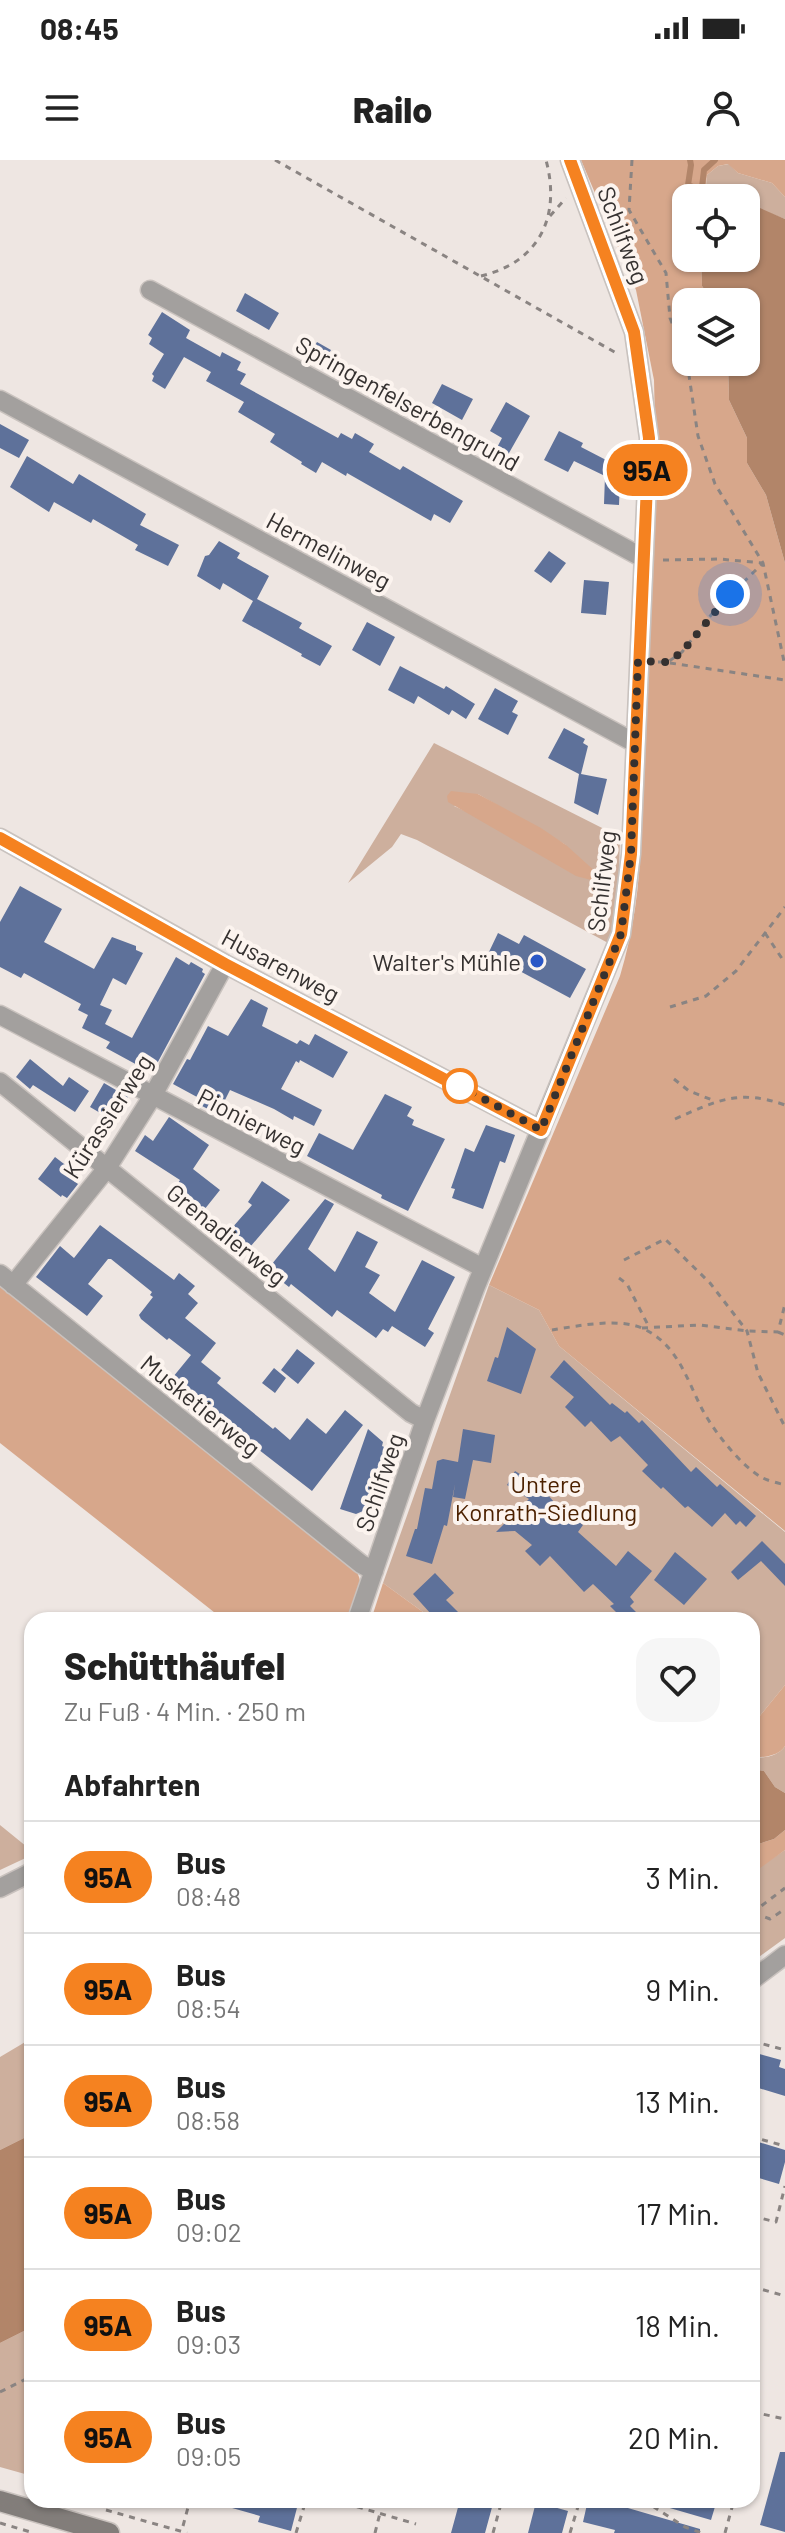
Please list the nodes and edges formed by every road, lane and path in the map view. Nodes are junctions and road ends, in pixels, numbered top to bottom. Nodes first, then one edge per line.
1 (275, 160) edge
2 (546, 160) edge
3 (570, 160) edge
4 (629, 160) edge
5 (580, 187) junction
6 (547, 219) junction
7 (481, 276) junction
8 (150, 290) dead end
9 (672, 323) edge
10 (639, 366) junction
11 (689, 376) edge
12 (0, 400) edge
13 (643, 558) junction
14 (763, 563) junction
15 (638, 661) junction
16 (668, 662) junction
17 (785, 666) edge
18 (785, 680) edge
19 (635, 743) junction
20 (0, 838) edge
21 (785, 907) edge
22 (765, 933) junction
23 (785, 963) edge
24 (225, 964) junction
25 (670, 1007) dead end
26 (0, 1015) edge
27 (674, 1079) dead end
28 (0, 1082) edge
29 (152, 1097) junction
30 (715, 1101) junction
31 (785, 1105) edge
32 (675, 1119) dead end
33 (541, 1130) junction
34 (107, 1168) junction
35 (624, 1260) dead end
36 (483, 1268) junction
37 (619, 1278) dead end
38 (7, 1279) edge
39 (785, 1304) edge
40 (649, 1327) junction
41 (642, 1328) junction
42 (552, 1330) dead end
43 (747, 1331) junction
44 (778, 1332) junction
45 (785, 1335) edge
46 (425, 1420) junction
47 (785, 1427) edge
48 (785, 1485) edge
49 (374, 1571) junction
50 (360, 1612) edge
51 (24, 1876) edge
52 (0, 1888) edge
53 (785, 1888) edge
54 (760, 1907) edge
55 (785, 1909) edge
56 (760, 1916) edge
57 (785, 1955) edge
58 (760, 1974) edge
59 (760, 2043) edge
60 (785, 2050) edge
61 (760, 2139) edge
62 (785, 2146) edge
63 (785, 2186) edge
64 (760, 2218) edge
65 (760, 2289) edge
66 (785, 2296) edge
67 (24, 2380) edge
68 (0, 2392) edge
69 (760, 2414) edge
70 (785, 2419) edge
71 (0, 2501) edge
72 (98, 2508) edge
73 (188, 2508) edge
74 (304, 2508) edge
75 (362, 2508) edge
76 (500, 2508) edge
77 (578, 2508) edge
78 (654, 2508) edge
79 (732, 2508) edge
80 (380, 2513) junction
81 (0, 2523) edge
82 (416, 2524) dead end
83 (183, 2526) dead end
84 (691, 2532) edge
85 (34, 2533) edge
86 (109, 2533) edge
87 (187, 2533) edge
88 (296, 2533) edge
89 (375, 2533) edge
90 (493, 2533) edge
91 (570, 2533) edge
92 (702, 2533) edge
93 (725, 2533) edge

1 - 7 path
2 - 6 path
3 - 5 street, Schilfweg
4 - 9 path
5 - 6 path
5 - 10 street, Schilfweg
6 - 7 path
7 - 10 path
8 - 13 street, Springenfelserbengrund
10 - 13 street, Schilfweg
11 - 14 path
12 - 19 street, Hermelinweg
13 - 14 path
13 - 15 street, Schilfweg
14 - 16 path
14 - 17 path
15 - 16 path
15 - 19 street, Schilfweg
16 - 18 path
19 - 33 street, Schilfweg
20 - 24 street, Husarenweg
21 - 22 path
22 - 23 path
22 - 25 path
24 - 29 street, Kürassierweg
24 - 33 street, Husarenweg
26 - 29 street, Pionierweg
27 - 30 path
28 - 34 street, Grenadierweg
29 - 34 street, Kürassierweg
29 - 36 street, Pionierweg
30 - 31 path
30 - 32 path
33 - 36 street, Schilfweg
34 - 38 street, Kürassierweg
34 - 46 street, Grenadierweg
35 - 43 path
36 - 46 street, Schilfweg
37 - 40 path
38 - 49 street, Musketierweg
39 - 44 path
40 - 41 path
40 - 43 path
41 - 42 path
41 - 48 path
43 - 44 path
43 - 47 path
44 - 45 path
46 - 49 street, Schilfweg
49 - 50 street, Schilfweg
51 - 52 street
53 - 54 path
55 - 56 path
57 - 58 street
59 - 60 path
61 - 62 path
63 - 64 path
65 - 66 path
67 - 68 path
69 - 70 path
71 - 86 main road
72 - 87 path
73 - 83 path
74 - 88 path
75 - 80 path
76 - 90 path
77 - 91 path
78 - 84 path
79 - 93 path
80 - 82 path
80 - 89 path
81 - 85 path
84 - 92 path

